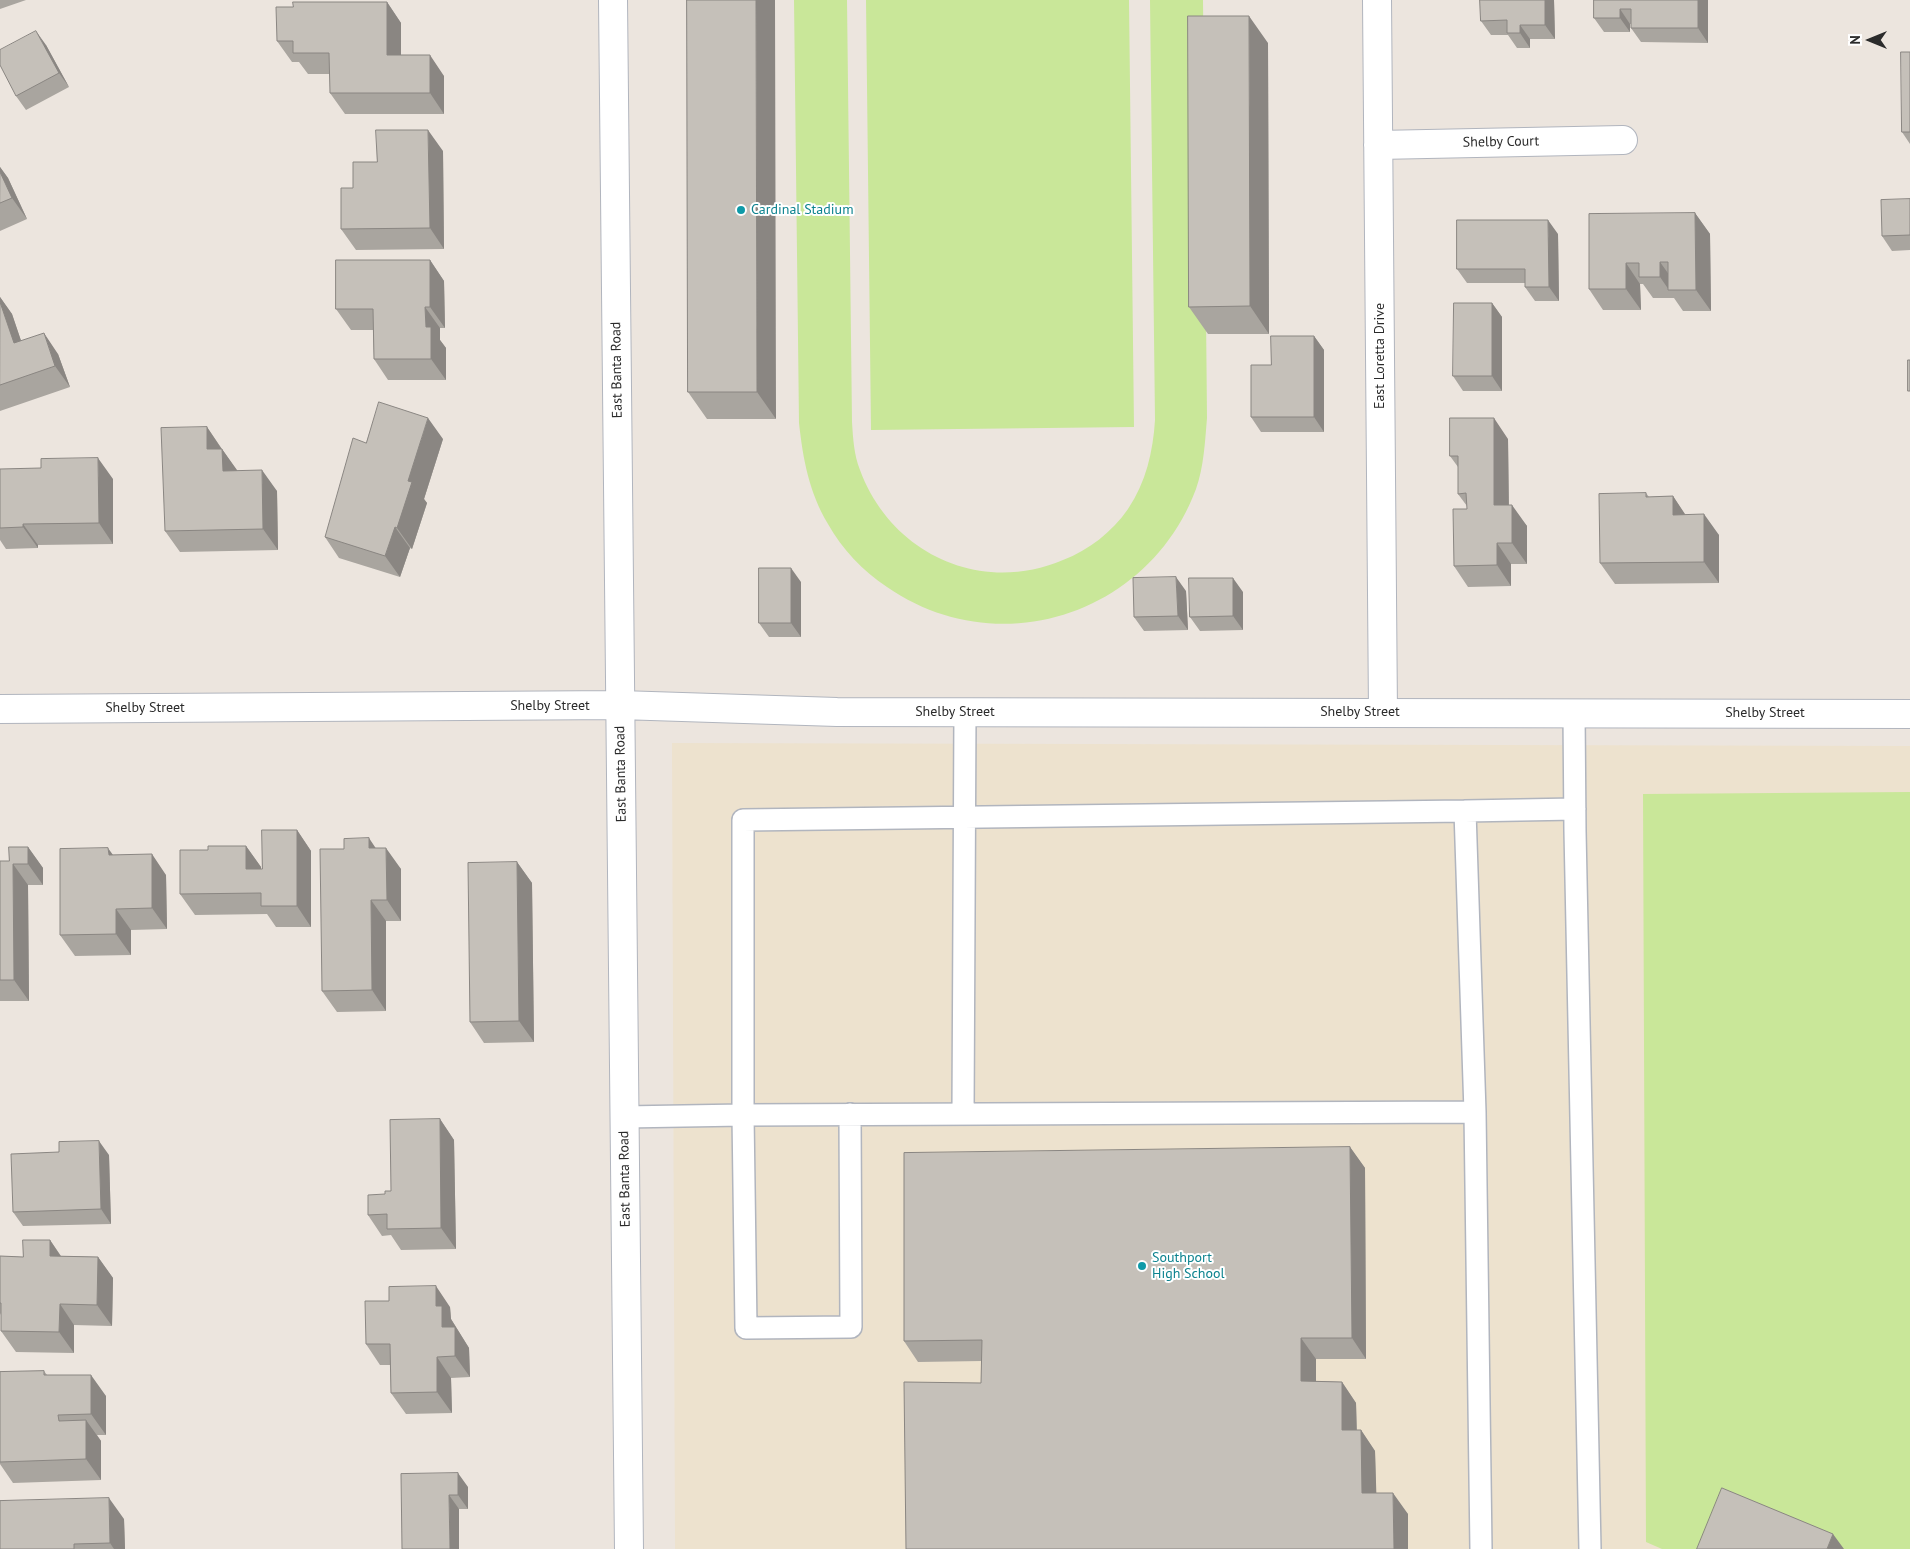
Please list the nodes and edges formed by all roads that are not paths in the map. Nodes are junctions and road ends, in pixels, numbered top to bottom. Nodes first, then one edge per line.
1 (613, 0) edge
2 (1377, 0) edge
3 (1623, 140) dead end
4 (1378, 144) junction
5 (620, 706) junction
6 (0, 709) edge
7 (965, 712) junction
8 (1383, 712) junction
9 (1574, 713) junction
10 (1910, 714) edge
11 (1575, 809) junction
12 (1466, 811) junction
13 (965, 817) junction
14 (1475, 1112) junction
15 (850, 1114) junction
16 (963, 1114) junction
17 (743, 1115) junction
18 (624, 1117) junction
19 (628, 1549) edge
20 (1481, 1549) edge
21 (1590, 1549) edge

1 - 5 street, East Banta Road
2 - 4 street, East Loretta Drive
3 - 4 street, Shelby Court
4 - 8 street, East Loretta Drive
5 - 6 street, Shelby Street
5 - 7 street, Shelby Street
5 - 18 street, East Banta Road
7 - 8 street, Shelby Street
7 - 13 lane
8 - 9 street, Shelby Street
9 - 10 street, Shelby Street
9 - 11 lane
11 - 12 lane
11 - 21 lane
12 - 13 lane
12 - 14 lane
13 - 16 lane
13 - 17 lane
14 - 16 lane
14 - 20 lane
15 - 16 lane
15 - 17 lane
15 - 17 lane
17 - 18 lane
18 - 19 street, East Banta Road

